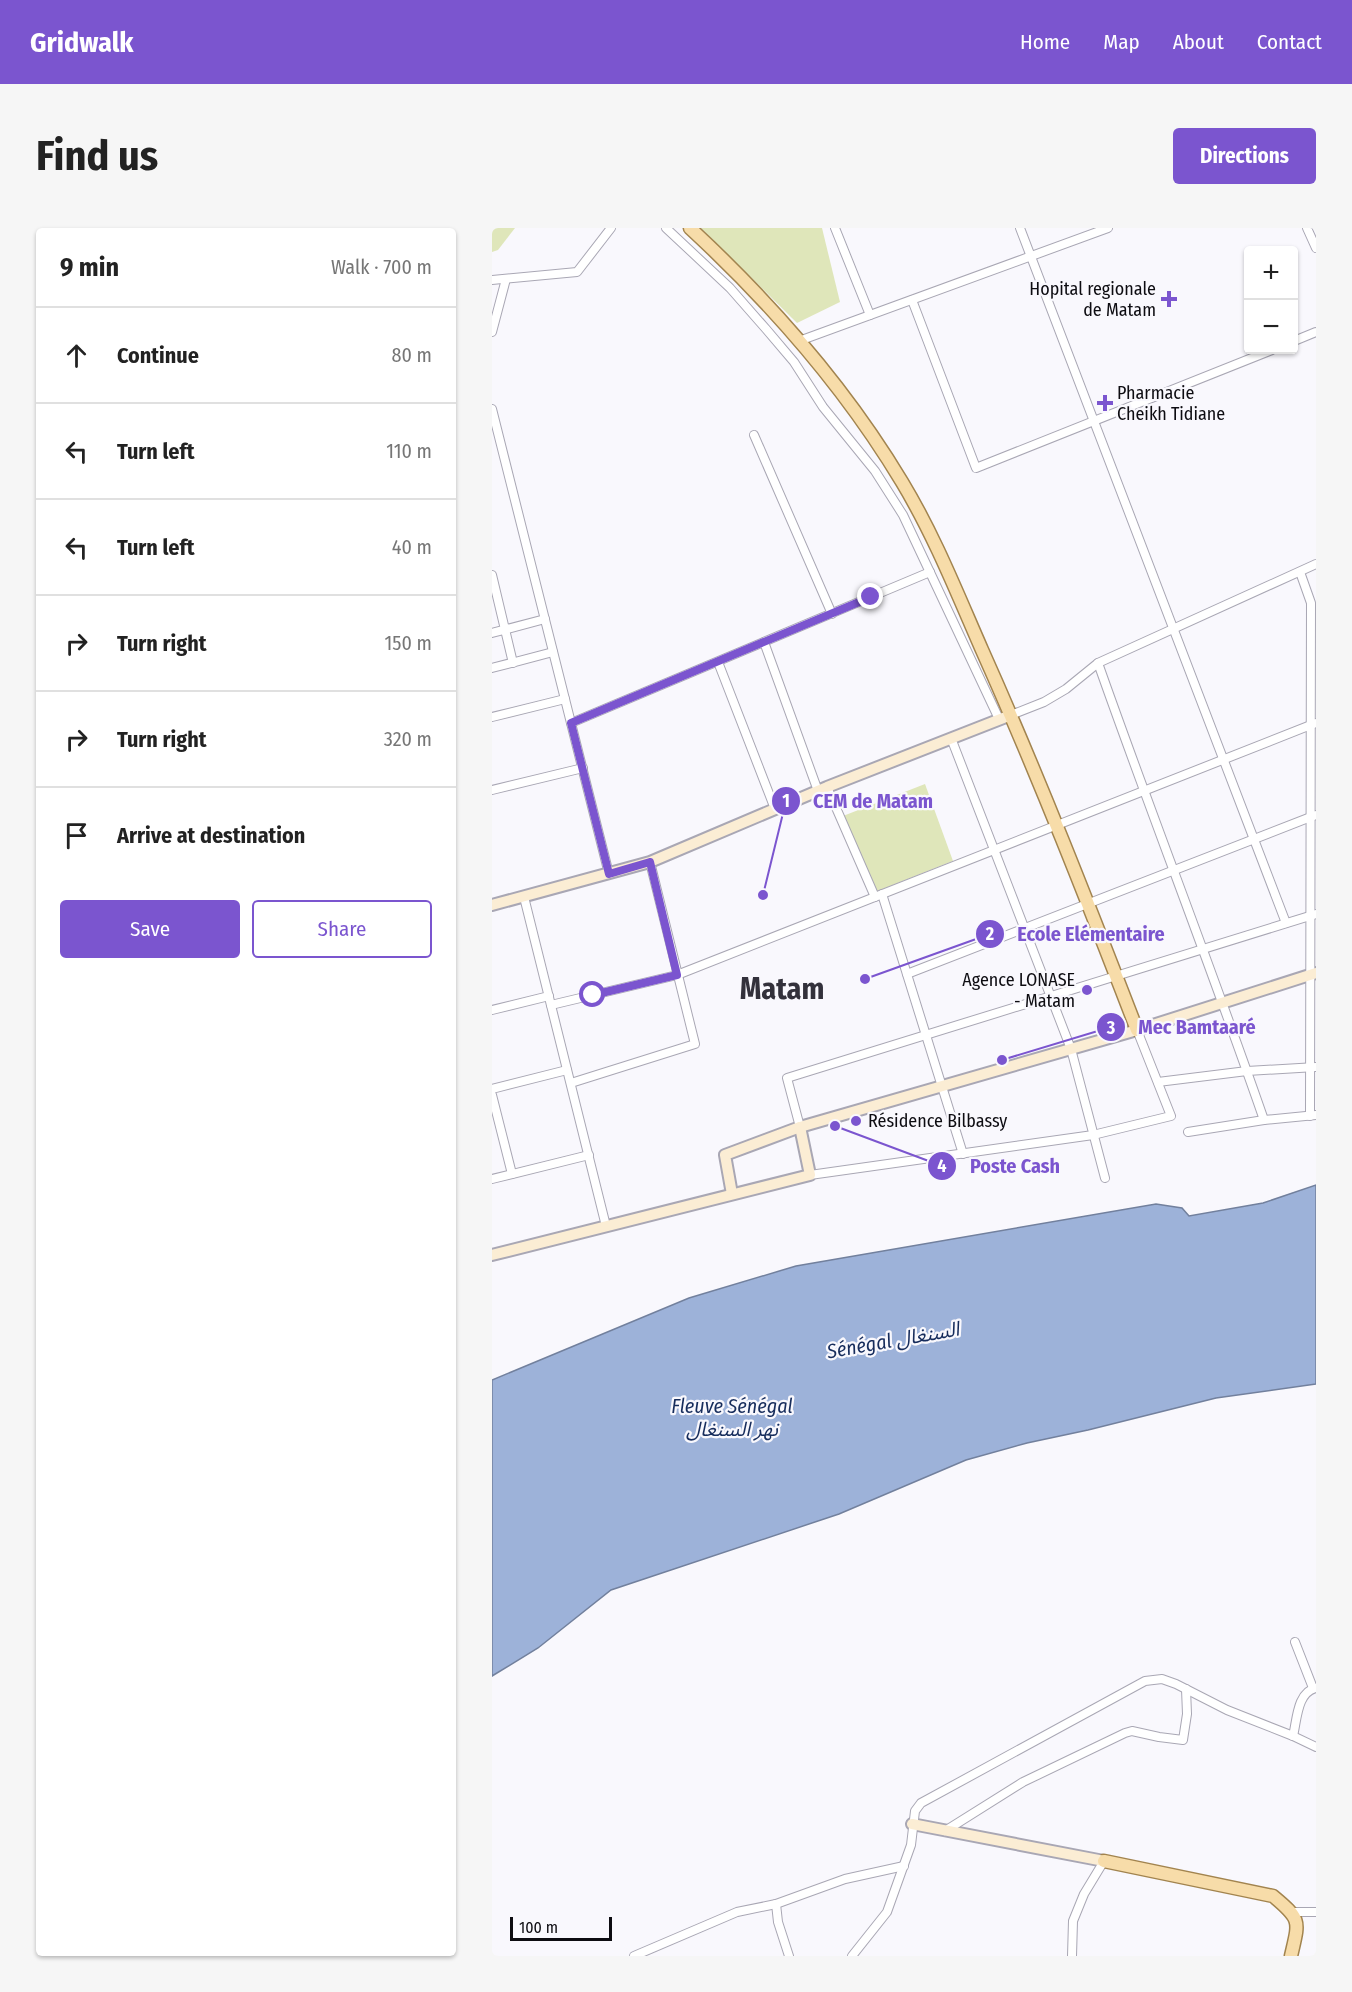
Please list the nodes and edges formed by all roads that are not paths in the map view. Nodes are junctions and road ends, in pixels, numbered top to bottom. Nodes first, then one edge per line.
1 (610, 228) edge
2 (666, 228) edge
3 (690, 228) edge
4 (835, 228) edge
5 (1020, 228) edge
6 (1108, 228) edge
7 (1307, 228) edge
8 (1316, 248) edge
9 (1031, 256) junction
10 (506, 279) junction
11 (492, 280) edge
12 (912, 300) junction
13 (870, 315) junction
14 (492, 332) edge
15 (1316, 332) edge
16 (1298, 339) edge
17 (799, 341) junction
18 (1262, 354) edge
19 (492, 409) edge
20 (1094, 421) junction
21 (754, 435) dead end
22 (917, 508) junction
23 (903, 515) junction
24 (1316, 564) edge
25 (930, 572) junction
26 (1300, 572) junction
27 (492, 576) edge
28 (832, 614) junction
29 (545, 620) junction
30 (1173, 628) junction
31 (505, 630) junction
32 (492, 633) edge
33 (764, 642) junction
34 (553, 652) junction
35 (718, 662) junction
36 (513, 663) junction
37 (1098, 663) junction
38 (492, 668) edge
39 (565, 699) junction
40 (1011, 715) junction
41 (492, 717) edge
42 (999, 719) junction
43 (571, 723) junction
44 (1313, 724) edge
45 (951, 738) junction
46 (1224, 759) junction
47 (582, 768) junction
48 (823, 789) junction
49 (492, 790) edge
50 (1143, 791) junction
51 (775, 809) junction
52 (1313, 816) edge
53 (1056, 826) junction
54 (1255, 839) junction
55 (994, 850) junction
56 (650, 862) junction
57 (1173, 870) junction
58 (609, 874) junction
59 (878, 896) junction
60 (524, 897) junction
61 (1087, 904) junction
62 (492, 905) edge
63 (1313, 914) edge
64 (1286, 923) junction
65 (1024, 928) junction
66 (1203, 949) junction
67 (907, 974) junction
68 (1313, 974) edge
69 (677, 975) junction
70 (1116, 976) junction
71 (549, 996) junction
72 (1050, 996) junction
73 (1222, 1002) junction
74 (551, 1005) junction
75 (492, 1010) edge
76 (1137, 1030) junction
77 (926, 1035) junction
78 (1071, 1049) junction
79 (1313, 1067) edge
80 (567, 1070) junction
81 (1247, 1071) junction
82 (1158, 1082) junction
83 (570, 1083) junction
84 (941, 1085) junction
85 (492, 1089) edge
86 (492, 1095) edge
87 (1313, 1115) edge
88 (1264, 1120) junction
89 (800, 1127) junction
90 (1188, 1132) dead end
91 (1093, 1135) junction
92 (963, 1154) junction
93 (589, 1155) junction
94 (512, 1174) junction
95 (810, 1174) junction
96 (1105, 1178) dead end
97 (492, 1179) edge
98 (732, 1194) junction
99 (606, 1226) junction
100 (492, 1255) edge
101 (1295, 1642) dead end
102 (1314, 1688) edge
103 (1186, 1689) junction
104 (1293, 1736) junction
105 (1316, 1747) edge
106 (912, 1824) junction
107 (945, 1831) junction
108 (1104, 1861) junction
109 (904, 1866) junction
110 (776, 1904) junction
111 (1293, 1912) junction
112 (1316, 1912) edge
113 (644, 1954) edge
114 (634, 1956) edge
115 (789, 1956) edge
116 (852, 1956) edge
117 (1072, 1956) edge
118 (1291, 1956) edge

1 - 10 street
2 - 23 street
3 - 17 main road
4 - 13 street
5 - 9 street
6 - 9 street
7 - 8 street
9 - 12 street
9 - 20 street
10 - 11 street
10 - 14 street
12 - 13 street
12 - 20 street
13 - 17 street
15 - 16 street
17 - 22 main road
18 - 20 street
19 - 29 street
20 - 30 street
21 - 28 street
22 - 23 street
22 - 40 main road
23 - 25 street
24 - 26 street
25 - 28 street
25 - 42 street
26 - 30 street
26 - 44 street
27 - 31 street
28 - 33 street
29 - 31 street
29 - 34 street
30 - 37 street
30 - 46 street
31 - 32 street
31 - 36 street
33 - 35 street
33 - 48 street
34 - 36 street
34 - 39 street
35 - 43 street
35 - 51 street
36 - 38 street
37 - 40 street
37 - 50 street
39 - 41 street
39 - 43 street
40 - 42 main road
40 - 53 main road
42 - 45 main road
43 - 47 street
44 - 46 street
44 - 52 street
45 - 48 main road
45 - 55 street
46 - 50 street
46 - 54 street
47 - 49 street
47 - 58 street
48 - 51 main road
48 - 59 street
50 - 53 street
50 - 57 street
51 - 56 main road
52 - 54 street
52 - 63 street
53 - 55 street
53 - 61 main road
54 - 57 street
54 - 64 street
55 - 59 street
55 - 65 street
56 - 58 main road
56 - 69 street
57 - 61 street
57 - 66 street
58 - 60 main road
59 - 67 street
59 - 69 street
60 - 62 main road
60 - 71 street
61 - 65 street
61 - 70 main road
63 - 64 street
63 - 68 street
64 - 66 street
65 - 67 street
65 - 72 street
66 - 70 street
66 - 73 street
67 - 77 street
68 - 73 main road
68 - 79 street
69 - 74 street
69 - 83 street
70 - 72 street
70 - 76 main road
71 - 74 street
71 - 75 street
72 - 77 street
72 - 78 street
73 - 76 main road
73 - 81 street
74 - 80 street
76 - 78 main road
76 - 82 street
77 - 84 street
77 - 89 street
78 - 84 main road
78 - 91 street
79 - 81 street
79 - 87 street
80 - 83 street
80 - 85 street
81 - 82 street
81 - 88 street
82 - 91 street
83 - 93 street
84 - 89 main road
84 - 92 street
86 - 94 street
87 - 88 street
88 - 90 street
89 - 95 main road
89 - 98 main road
91 - 92 street
91 - 96 street
92 - 95 street
93 - 94 street
93 - 99 street
94 - 97 street
95 - 98 main road
98 - 99 main road
99 - 100 main road
101 - 102 street
102 - 104 street
103 - 104 street
103 - 106 street
103 - 107 street
104 - 105 street
106 - 107 main road
106 - 109 street
107 - 108 main road
108 - 111 main road
108 - 117 street
109 - 110 street
109 - 116 street
110 - 113 street
110 - 115 street
111 - 112 street
111 - 118 main road
113 - 114 street

